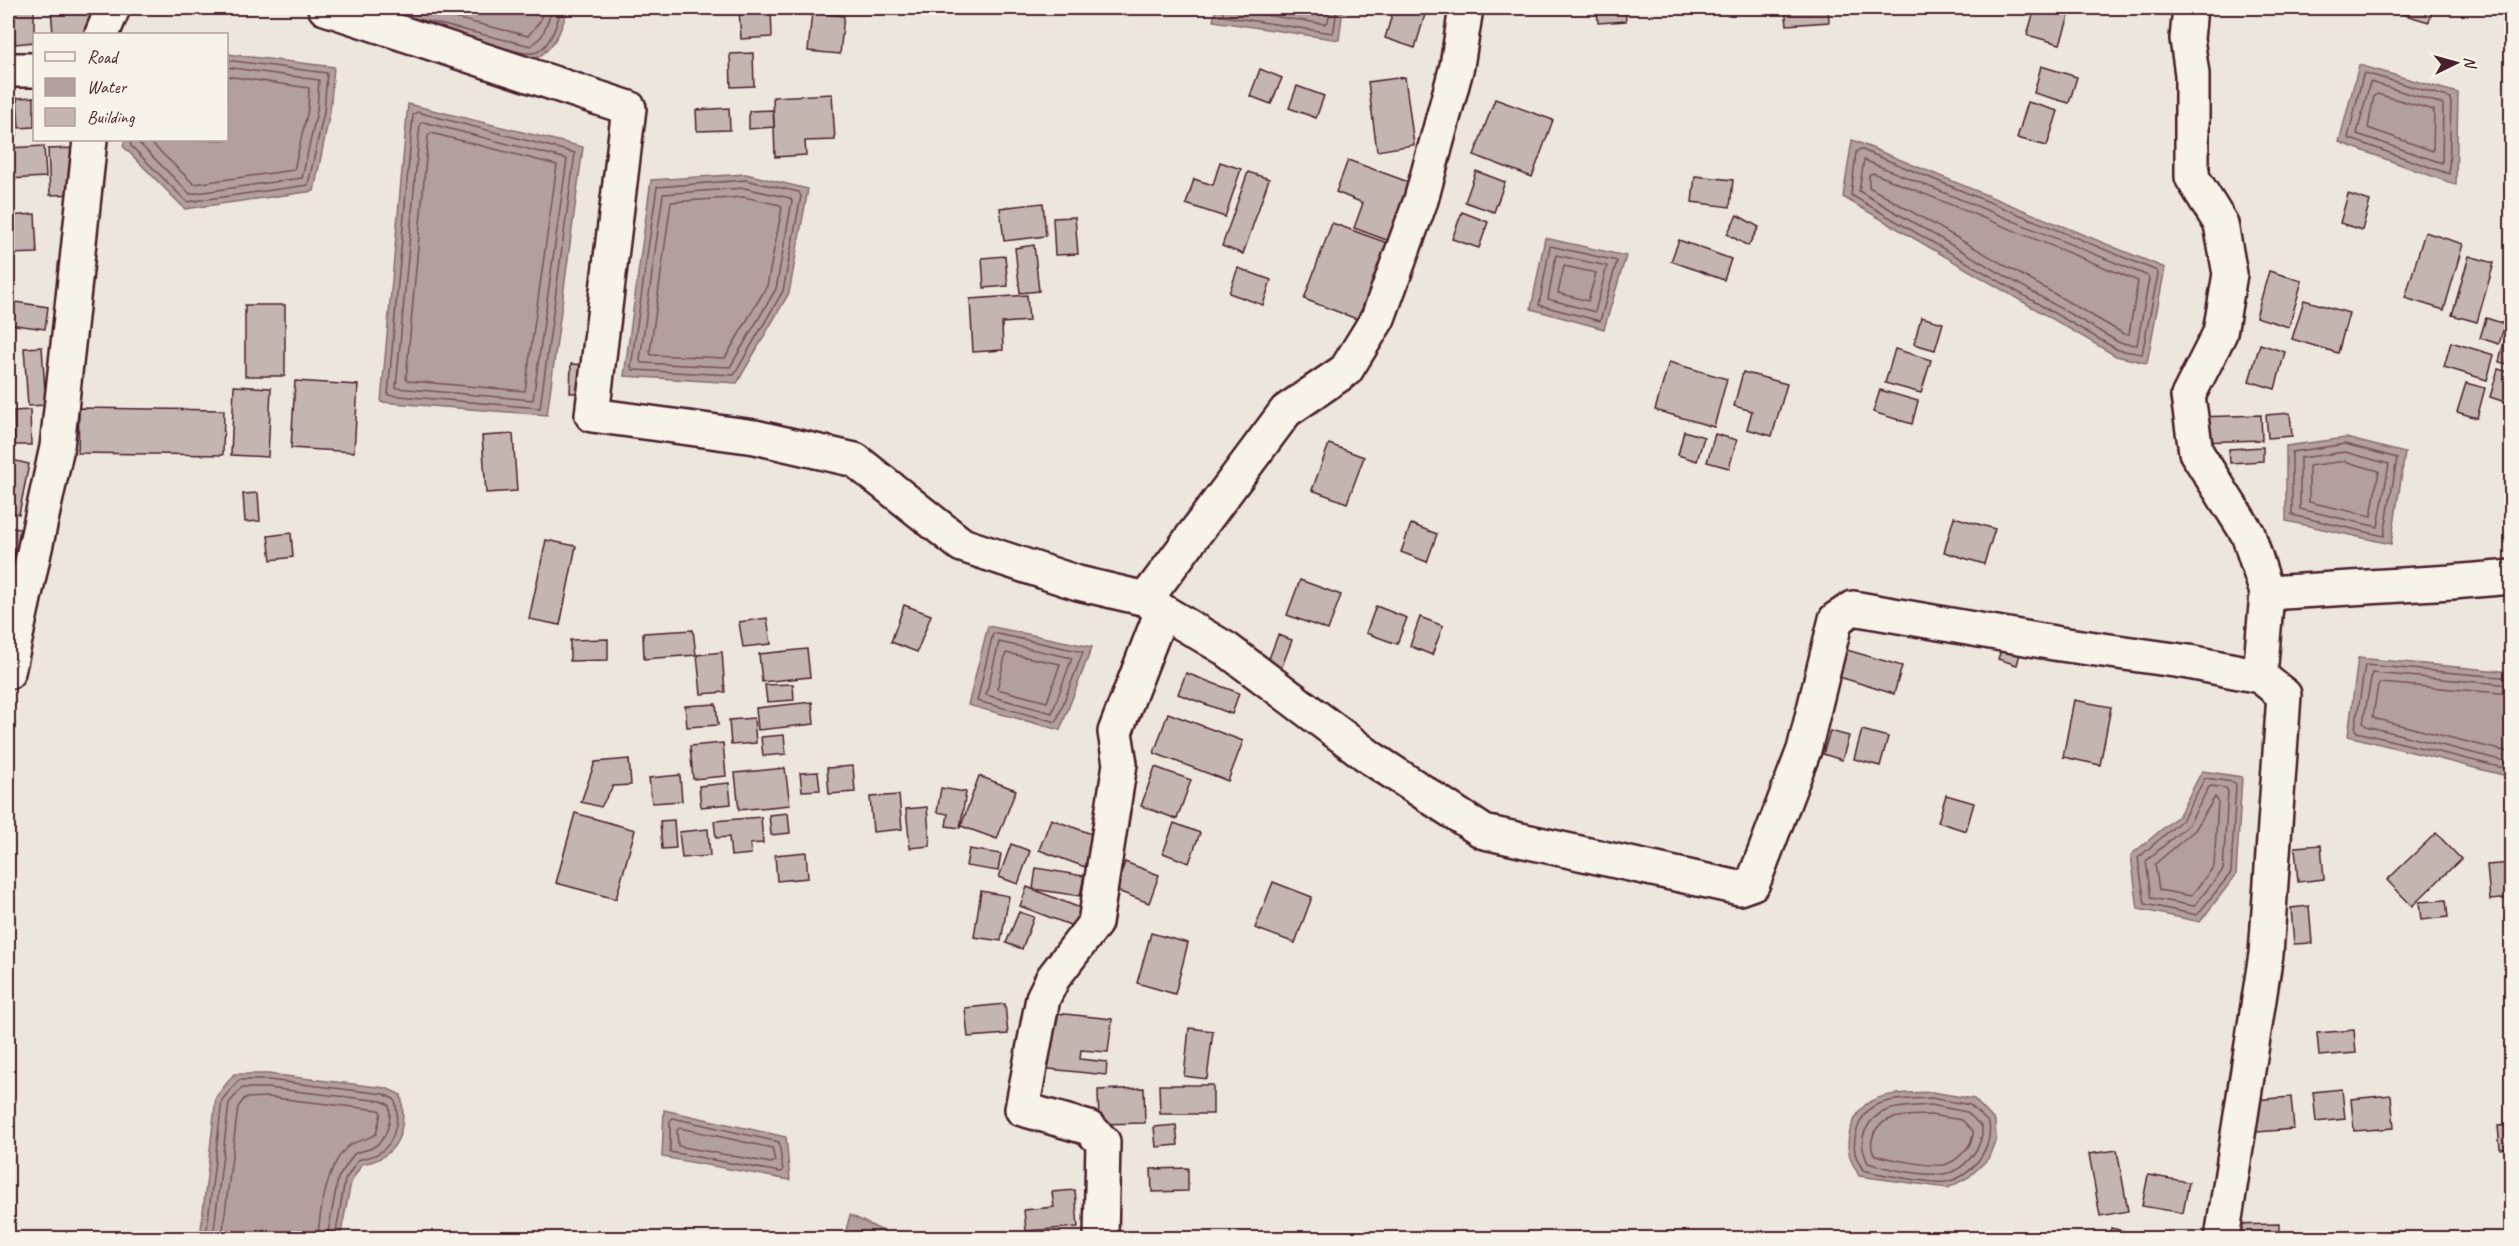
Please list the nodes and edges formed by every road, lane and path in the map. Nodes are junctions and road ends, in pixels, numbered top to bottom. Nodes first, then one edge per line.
1 (113, 8) edge
2 (325, 8) edge
3 (1466, 8) edge
4 (2190, 8) edge
5 (102, 33) edge
6 (8, 70) edge
7 (33, 70) edge
8 (90, 141) edge
9 (2511, 577) edge
10 (2267, 592) junction
11 (1154, 605) junction
12 (8, 672) edge
13 (2260, 676) junction
14 (1101, 1239) edge
15 (2222, 1239) edge

1 - 5 street
2 - 11 street
3 - 11 street
4 - 10 street
6 - 7 street
8 - 12 street
9 - 10 street
10 - 13 street
11 - 13 street
11 - 14 street
13 - 15 street

